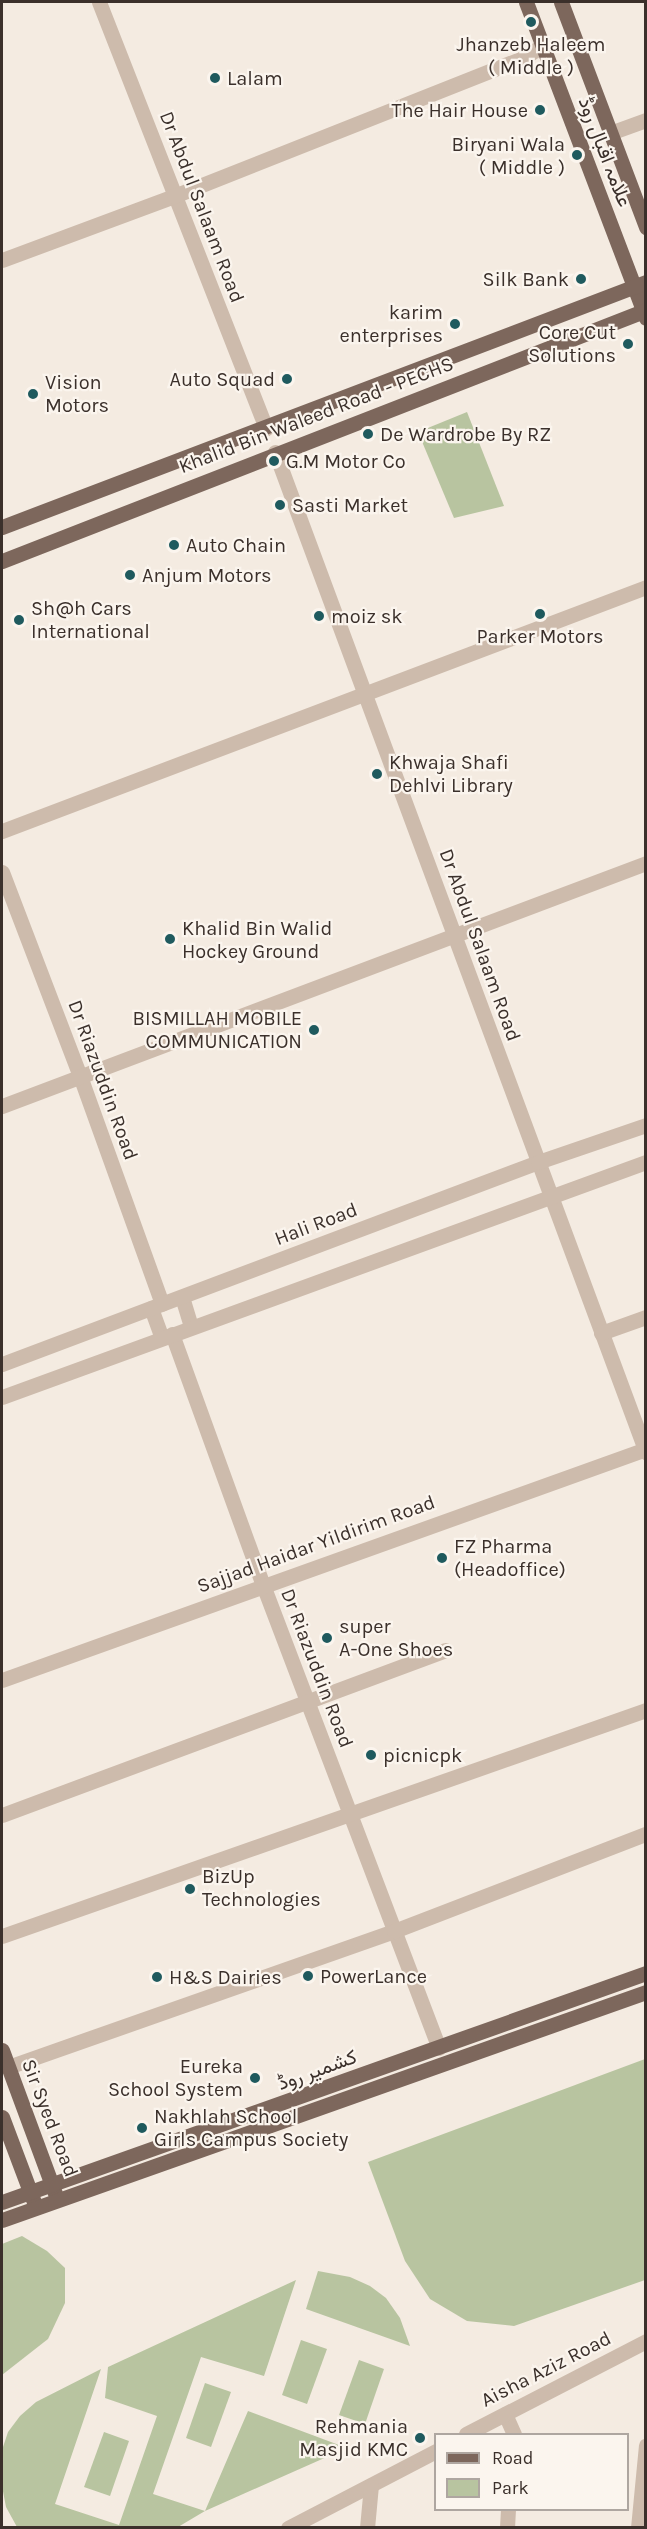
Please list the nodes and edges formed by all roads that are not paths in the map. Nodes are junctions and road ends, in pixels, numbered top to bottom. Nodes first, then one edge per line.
1 (99, 2) edge
2 (526, 2) edge
3 (561, 2) edge
4 (543, 45) junction
5 (645, 120) edge
6 (610, 133) junction
7 (174, 196) junction
8 (645, 227) edge
9 (2, 260) edge
10 (639, 284) edge
11 (644, 313) edge
12 (266, 428) junction
13 (275, 452) junction
14 (2, 527) edge
15 (2, 561) edge
16 (645, 587) edge
17 (365, 694) junction
18 (2, 831) edge
19 (645, 863) edge
20 (2, 872) edge
21 (455, 936) junction
22 (80, 1076) junction
23 (2, 1106) edge
24 (645, 1125) edge
25 (538, 1162) junction
26 (645, 1162) edge
27 (551, 1196) junction
28 (182, 1297) junction
29 (157, 1306) junction
30 (645, 1317) edge
31 (191, 1327) junction
32 (601, 1333) junction
33 (167, 1336) junction
34 (2, 1364) edge
35 (2, 1397) edge
36 (645, 1450) edge
37 (263, 1585) junction
38 (445, 1650) dead end
39 (2, 1680) edge
40 (308, 1700) junction
41 (645, 1710) edge
42 (350, 1812) junction
43 (2, 1815) edge
44 (645, 1834) edge
45 (394, 1931) junction
46 (2, 1936) edge
47 (645, 1973) edge
48 (645, 1992) edge
49 (439, 2048) junction
50 (2, 2050) edge
51 (8, 2067) junction
52 (2, 2117) edge
53 (53, 2186) junction
54 (30, 2193) junction
55 (58, 2201) junction
56 (2, 2202) edge
57 (35, 2208) junction
58 (2, 2220) edge
59 (644, 2346) edge
60 (505, 2414) junction
61 (468, 2433) edge
62 (514, 2433) edge
63 (645, 2445) edge
64 (434, 2452) edge
65 (370, 2485) junction
66 (508, 2511) edge
67 (288, 2528) edge
68 (367, 2528) edge
69 (507, 2528) edge
70 (638, 2528) edge

1 - 7 street, Dr Abdul Salaam Road
2 - 4 main road, علامہ اقبال روڈ
3 - 6 main road, علامہ اقبال روڈ
4 - 7 street
4 - 10 main road, علامہ اقبال روڈ
5 - 6 street
6 - 8 main road, علامہ اقبال روڈ
7 - 9 street
7 - 12 street, Dr Abdul Salaam Road
10 - 11 main road, علامہ اقبال روڈ
10 - 12 main road, Khalid Bin Waleed Road - PECHS
11 - 13 main road, Khalid Bin Waleed Road - PECHS
12 - 14 main road, Khalid Bin Waleed Road - PECHS
13 - 15 main road, Khalid Bin Waleed Road - PECHS
13 - 17 street, Dr Abdul Salaam Road
16 - 17 street
17 - 18 street
17 - 21 street, Dr Abdul Salaam Road
19 - 21 street
20 - 22 street, Dr Riazuddin Road
21 - 22 street
21 - 25 street, Dr Abdul Salaam Road
22 - 23 street
22 - 29 street, Dr Riazuddin Road
24 - 25 street, Hali Road
25 - 27 street, Dr Abdul Salaam Road
25 - 28 street, Hali Road
26 - 27 street
27 - 31 street
27 - 32 street, Dr Abdul Salaam Road
28 - 29 street, Hali Road
28 - 31 street
29 - 33 street, Dr Riazuddin Road
29 - 34 street, Hali Road
30 - 32 street
31 - 33 street
32 - 36 street, Dr Abdul Salaam Road
33 - 35 street
33 - 37 street, Dr Riazuddin Road
36 - 37 street, Sajjad Haidar Yildirim Road
37 - 39 street, Sajjad Haidar Yildirim Road
37 - 40 street, Dr Riazuddin Road
38 - 40 street
40 - 42 street, Dr Riazuddin Road
40 - 43 street
41 - 42 street
42 - 45 street, Dr Riazuddin Road
42 - 46 street
44 - 45 street
45 - 49 street, Dr Riazuddin Road
45 - 51 street
47 - 49 main road, کشمیر روڈ
48 - 55 main road, کشمیر روڈ
49 - 53 main road, کشمیر روڈ
50 - 51 main road, Sir Syed Road
51 - 53 main road, Sir Syed Road
52 - 54 main road
53 - 54 main road, کشمیر روڈ
53 - 55 main road, Sir Syed Road
54 - 56 main road, کشمیر روڈ
54 - 57 main road
55 - 57 main road, کشمیر روڈ
57 - 58 main road, کشمیر روڈ
59 - 60 street, Aisha Aziz Road
60 - 61 street, Aisha Aziz Road
60 - 62 street
63 - 70 street
64 - 65 street
65 - 67 street
65 - 68 street
66 - 69 street

